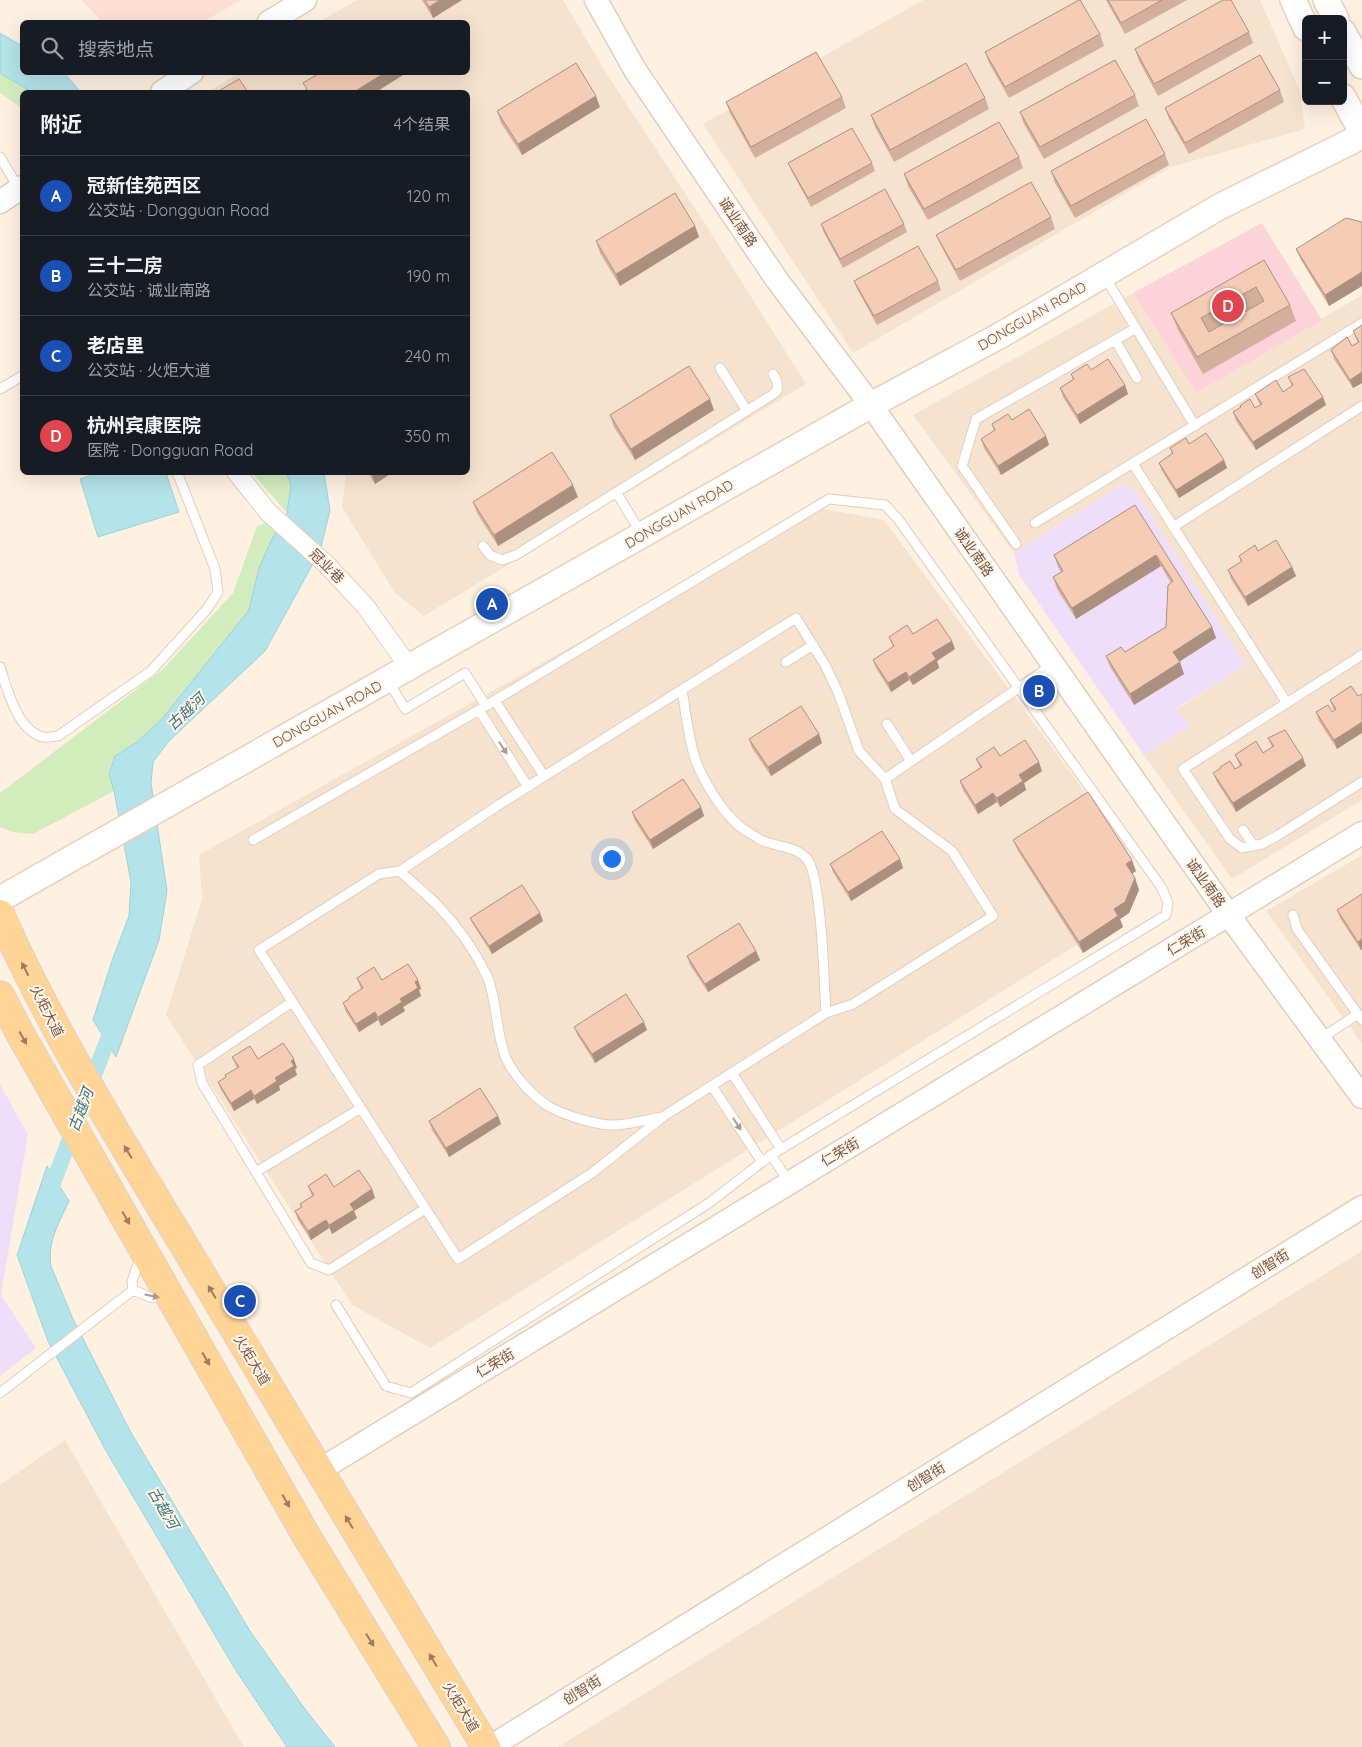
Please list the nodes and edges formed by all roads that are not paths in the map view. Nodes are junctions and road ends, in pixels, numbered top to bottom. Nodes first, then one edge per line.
1 (305, 0) edge
2 (596, 0) edge
3 (1293, 0) edge
4 (1326, 0) edge
5 (1334, 15) edge
6 (1302, 19) edge
7 (272, 20) edge
8 (1347, 39) edge
9 (1362, 66) edge
10 (188, 75) edge
11 (165, 90) edge
12 (1347, 104) edge
13 (1362, 132) edge
14 (1362, 136) edge
15 (0, 157) edge
16 (20, 187) edge
17 (20, 190) edge
18 (0, 202) edge
19 (1103, 275) junction
20 (1362, 323) edge
21 (1136, 328) junction
22 (1115, 340) junction
23 (720, 368) dead end
24 (773, 374) dead end
25 (20, 377) edge
26 (1137, 378) dead end
27 (0, 389) edge
28 (872, 405) junction
29 (1362, 406) edge
30 (747, 411) junction
31 (1194, 426) junction
32 (1132, 464) junction
33 (178, 475) edge
34 (238, 475) edge
35 (616, 492) junction
36 (1034, 523) dead end
37 (1174, 527) junction
38 (643, 535) junction
39 (1016, 544) dead end
40 (483, 546) dead end
41 (813, 645) junction
42 (1362, 655) edge
43 (786, 662) dead end
44 (1053, 664) junction
45 (0, 667) edge
46 (409, 667) junction
47 (387, 680) junction
48 (1019, 688) junction
49 (682, 690) junction
50 (495, 701) junction
51 (1287, 703) junction
52 (482, 708) junction
53 (887, 724) dead end
54 (911, 760) junction
55 (544, 776) junction
56 (885, 778) junction
57 (1362, 782) edge
58 (528, 786) junction
59 (1243, 830) dead end
60 (1362, 833) edge
61 (253, 840) dead end
62 (1254, 846) junction
63 (400, 871) junction
64 (0, 899) edge
65 (0, 914) edge
66 (1228, 914) junction
67 (1293, 915) dead end
68 (0, 995) edge
69 (292, 1002) junction
70 (826, 1013) junction
71 (1360, 1018) edge
72 (1320, 1039) junction
73 (732, 1073) junction
74 (712, 1086) junction
75 (1362, 1097) edge
76 (360, 1108) junction
77 (664, 1116) junction
78 (781, 1149) junction
79 (771, 1155) junction
80 (762, 1162) junction
81 (256, 1172) junction
82 (790, 1183) junction
83 (1362, 1207) edge
84 (425, 1209) junction
85 (144, 1249) junction
86 (133, 1290) junction
87 (172, 1298) junction
88 (336, 1305) dead end
89 (0, 1393) edge
90 (318, 1471) junction
91 (436, 1747) edge
92 (486, 1747) edge
93 (490, 1747) edge

1 - 7 street
2 - 28 street, 诚业南路
3 - 6 main road
4 - 5 main road
8 - 9 main road
10 - 11 street
12 - 13 main road
14 - 19 main road, DONGGUAN ROAD
15 - 16 lane
17 - 18 street
19 - 21 lane
19 - 28 main road, DONGGUAN ROAD
20 - 31 lane
21 - 22 lane
21 - 31 lane
22 - 26 lane
22 - 39 lane
23 - 30 lane
24 - 30 lane
25 - 27 lane
28 - 38 main road, DONGGUAN ROAD
28 - 44 street, 诚业南路
29 - 37 lane
30 - 35 lane
31 - 32 lane
32 - 36 lane
32 - 37 lane
33 - 45 lane
34 - 46 street, 冠业巷
35 - 38 lane
35 - 40 lane
37 - 51 lane
38 - 46 main road, DONGGUAN ROAD
41 - 43 lane
41 - 49 lane
41 - 56 lane
42 - 51 lane
44 - 48 lane
44 - 66 street, 诚业南路
46 - 47 main road, DONGGUAN ROAD
47 - 52 lane
47 - 64 main road, DONGGUAN ROAD
48 - 50 lane
48 - 54 lane
48 - 78 lane
49 - 55 lane
49 - 70 lane
50 - 52 lane
50 - 55 lane
51 - 62 lane
52 -> 58 lane
52 - 61 lane
53 - 54 lane
54 - 56 lane
55 - 58 lane
56 - 70 lane
57 - 62 lane
58 - 63 lane
59 - 62 lane
60 - 66 street, 仁荣街
63 - 69 lane
63 - 77 lane
90 -> 65 main road, 火炬大道
66 - 72 street, 诚业南路
66 - 82 street, 仁荣街
67 - 71 lane
68 -> 85 main road
69 - 76 lane
69 - 81 lane
70 - 73 lane
71 - 72 lane
72 - 75 street, 诚业南路
73 - 74 lane
73 - 78 lane
74 - 77 lane
74 -> 80 lane
76 - 81 lane
76 - 84 lane
77 - 84 lane
78 - 79 lane
79 - 80 lane
79 - 82 lane
80 - 88 lane
81 - 84 lane
82 - 90 street, 仁荣街
83 - 93 street, 创智街
85 - 86 lane
85 - 87 main road
86 -> 87 lane
86 - 89 lane
87 -> 91 main road
92 -> 90 main road, 火炬大道

